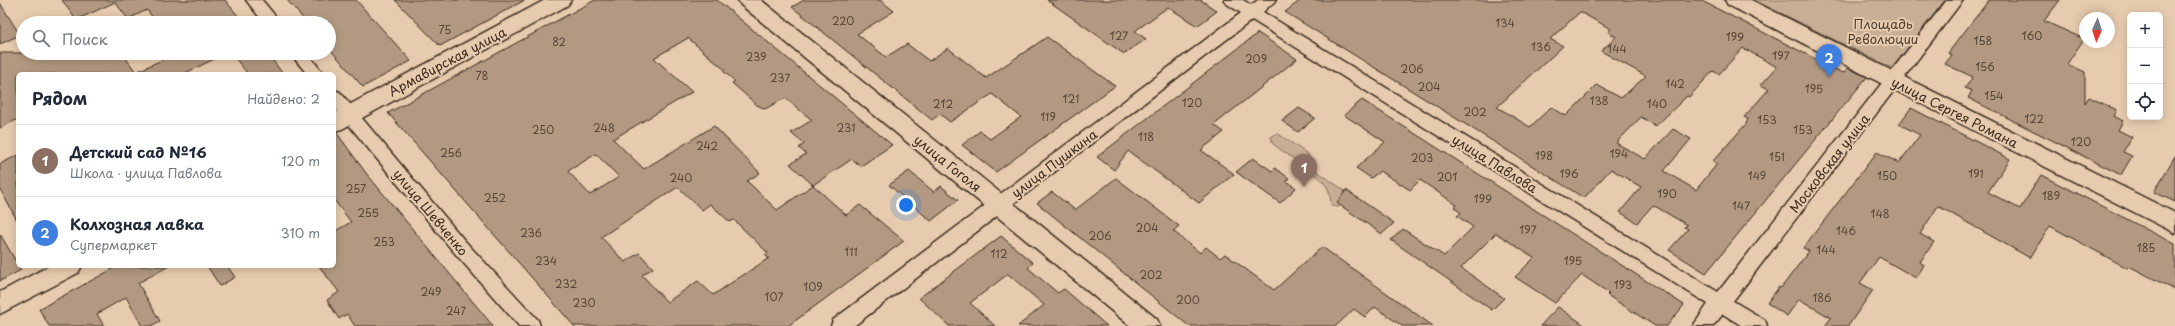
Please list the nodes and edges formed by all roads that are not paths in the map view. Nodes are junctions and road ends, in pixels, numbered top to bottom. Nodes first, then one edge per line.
1 (254, 0) edge
2 (561, 0) edge
3 (748, 0) edge
4 (1232, 0) edge
5 (1268, 0) edge
6 (1735, 0) edge
7 (1955, 0) edge
8 (1252, 12) junction
9 (267, 16) edge
10 (304, 60) edge
11 (314, 72) edge
12 (1893, 80) junction
13 (336, 102) edge
14 (342, 119) edge
15 (999, 204) junction
16 (2175, 224) edge
17 (66, 268) edge
18 (1720, 303) junction
19 (0, 304) edge
20 (531, 326) edge
21 (840, 326) edge
22 (1148, 326) edge
23 (1702, 326) edge
24 (1758, 326) edge

1 - 9 street
2 - 14 street, Армавирская улица
3 - 15 street, улица Гоголя
4 - 8 street, улица Павлова
5 - 8 street, улица Пушкина
6 - 12 street, улица Сергея Романа
7 - 12 street, Московская улица
8 - 15 street, улица Пушкина
8 - 18 street, улица Павлова
10 - 11 street
12 - 16 street, улица Сергея Романа
12 - 18 street, Московская улица
13 - 14 street, улица Шевченко
14 - 20 street, улица Шевченко
15 - 21 street, улица Пушкина
15 - 22 street, улица Гоголя
17 - 19 street
18 - 23 street, Московская улица
18 - 24 street, улица Павлова

